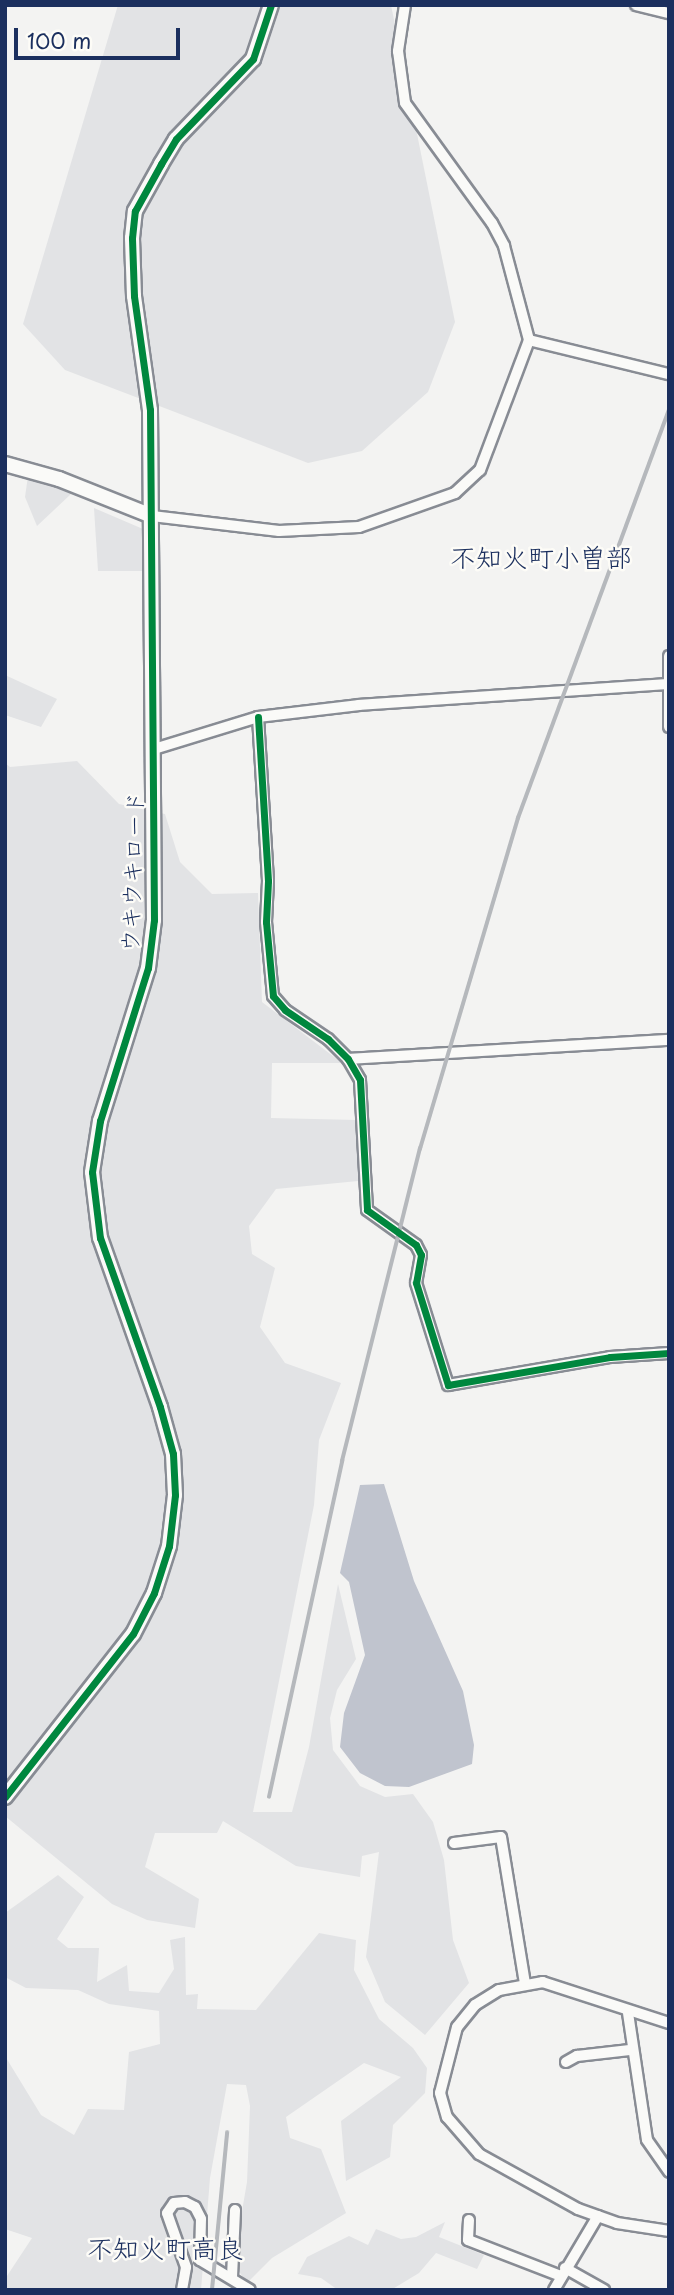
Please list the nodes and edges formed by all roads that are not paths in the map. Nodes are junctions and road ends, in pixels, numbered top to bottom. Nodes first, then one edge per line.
1 (271, 5) edge
2 (405, 5) edge
3 (636, 5) edge
4 (669, 13) edge
5 (529, 340) junction
6 (669, 374) edge
7 (5, 464) edge
8 (152, 516) junction
9 (669, 656) edge
10 (666, 684) junction
11 (258, 717) junction
12 (669, 727) edge
13 (154, 749) junction
14 (669, 1040) edge
15 (348, 1059) junction
16 (669, 1353) edge
17 (5, 1797) edge
18 (454, 1843) dead end
19 (525, 1983) junction
20 (628, 2012) junction
21 (669, 2023) edge
22 (630, 2050) junction
23 (566, 2062) dead end
24 (669, 2172) edge
25 (235, 2210) dead end
26 (598, 2216) junction
27 (469, 2220) dead end
28 (668, 2229) edge
29 (563, 2272) junction
30 (232, 2277) junction
31 (183, 2290) edge
32 (250, 2290) edge
33 (554, 2290) edge
34 (604, 2290) edge

1 - 8 street, ウキウキロード
2 - 5 street
3 - 4 street
5 - 6 street
5 - 8 street
7 - 8 street
8 - 13 street, ウキウキロード
9 - 10 street
10 - 11 street
10 - 12 street
11 - 13 street
11 - 15 street
13 - 17 street, ウキウキロード
14 - 15 street
15 - 16 street
18 - 19 street
19 - 20 street
19 - 26 street
20 - 21 street
20 - 22 street
22 - 23 street
22 - 24 street
25 - 30 street
26 - 28 street
26 - 29 street
27 - 29 street
29 - 33 street
29 - 34 street
30 - 31 street
30 - 32 street

